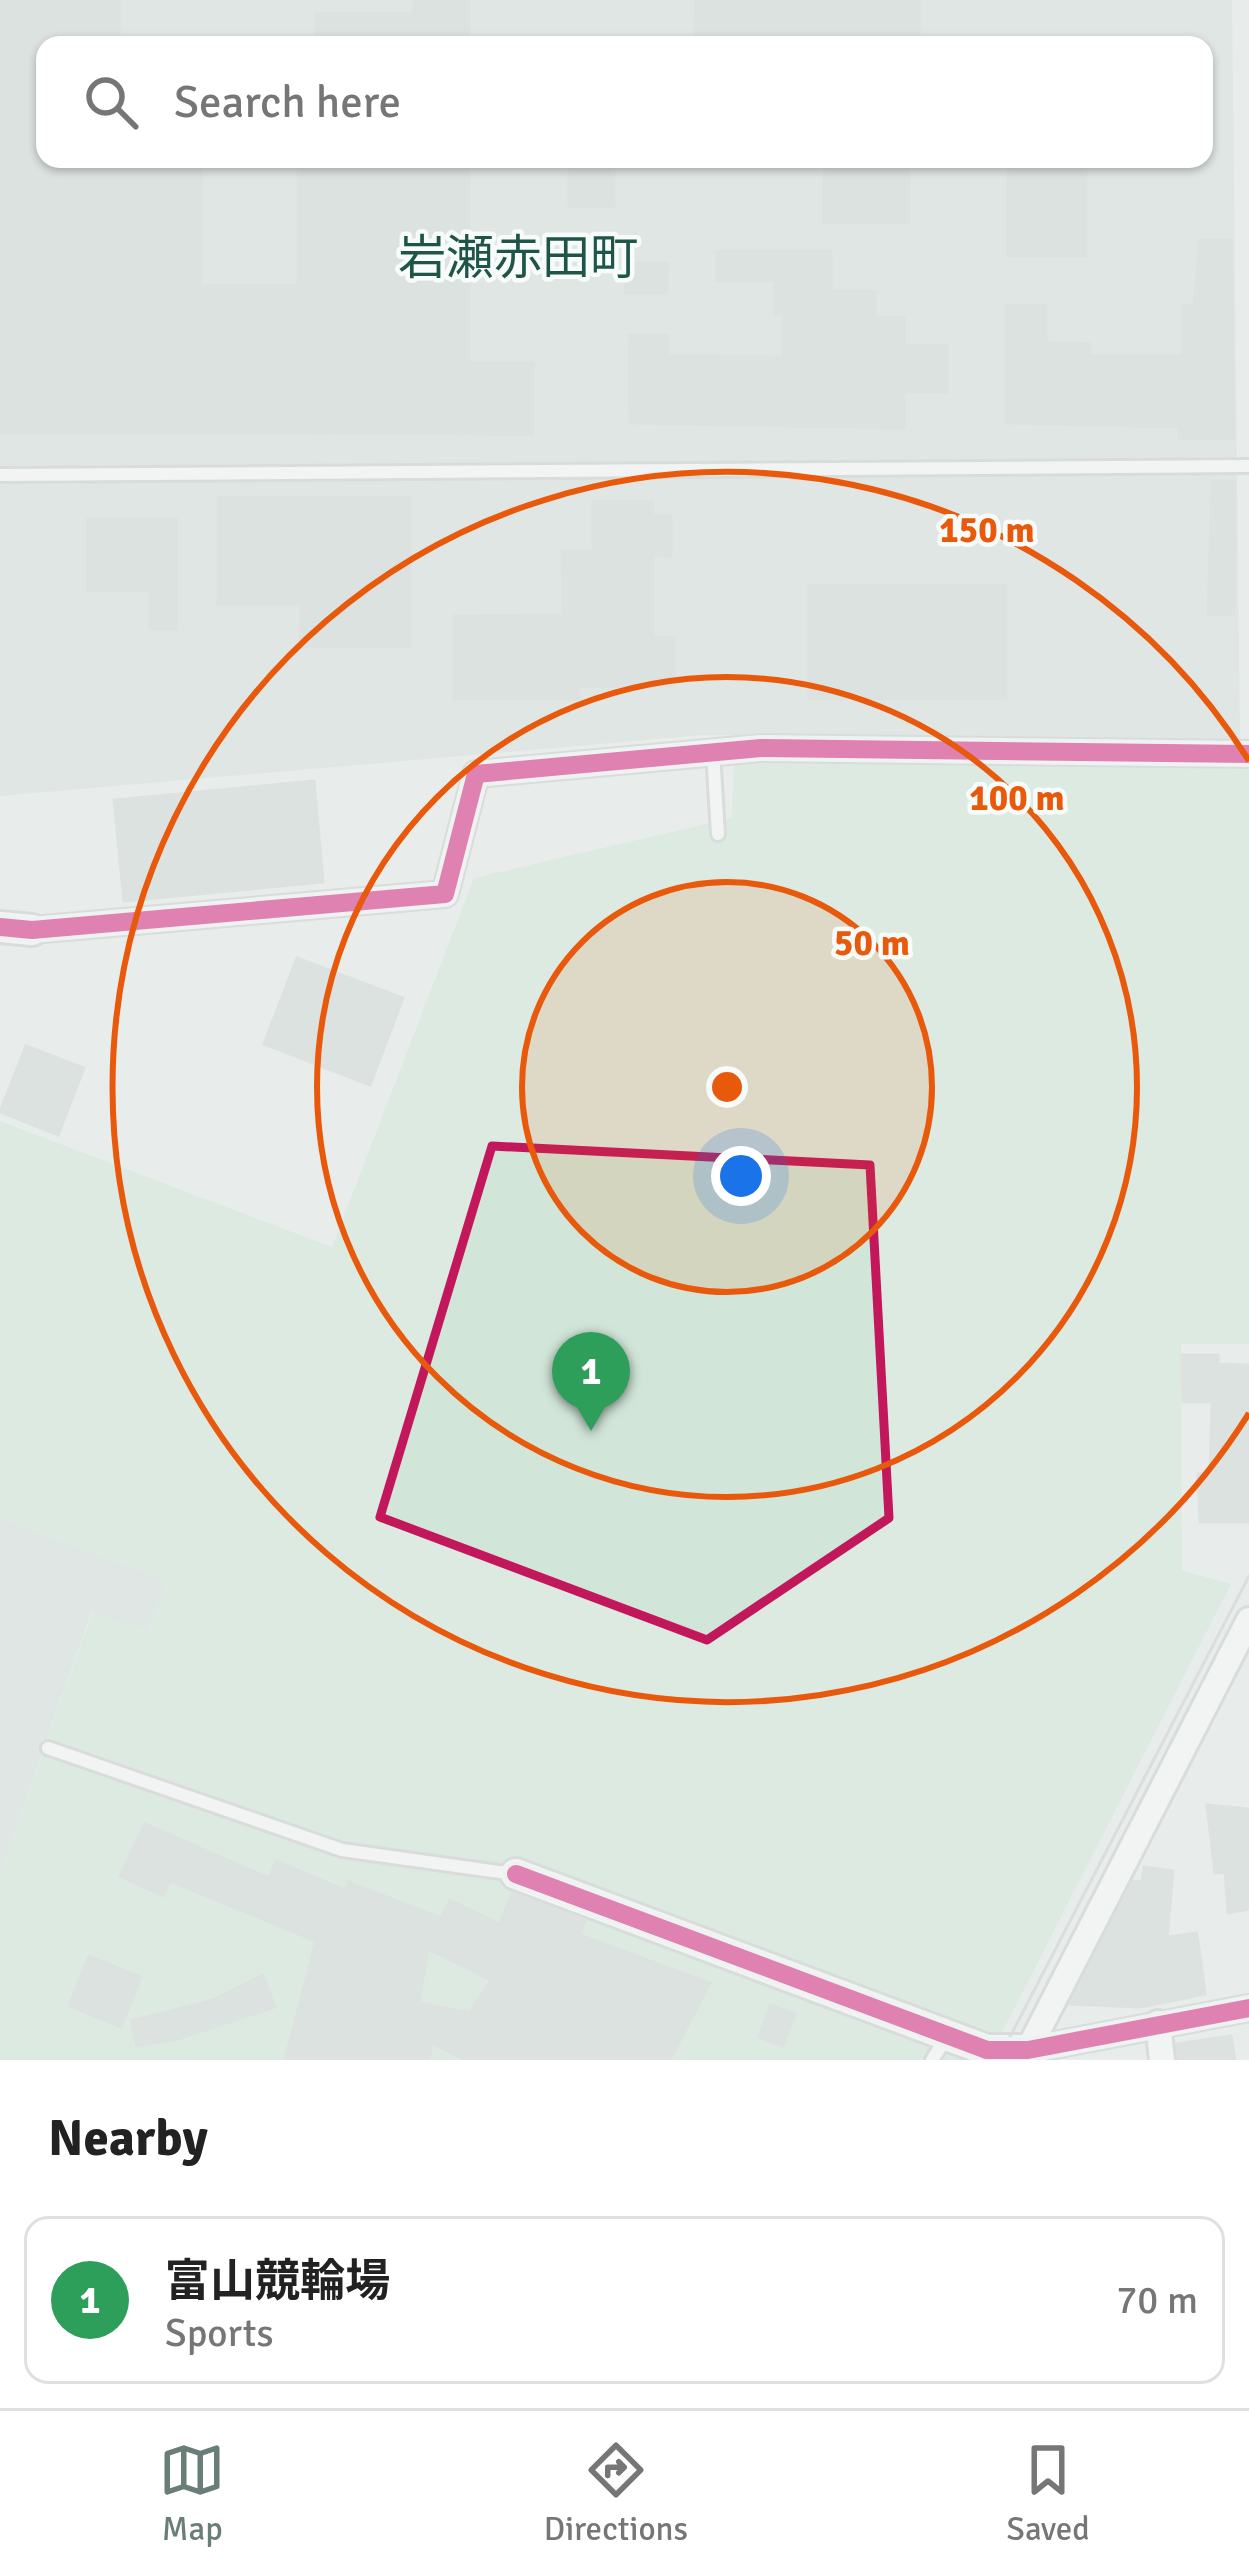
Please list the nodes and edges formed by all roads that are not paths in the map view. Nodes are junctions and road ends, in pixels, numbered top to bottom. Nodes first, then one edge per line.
1 (1249, 466) edge
2 (0, 475) edge
3 (712, 751) junction
4 (1249, 754) edge
5 (718, 834) dead end
6 (0, 927) edge
7 (32, 930) joint
8 (1249, 1620) edge
9 (48, 1748) dead end
10 (516, 1874) joint
11 (1249, 2008) edge
12 (1158, 2023) junction
13 (940, 2048) edge
14 (1025, 2055) edge
15 (1162, 2060) edge

1 - 2 lane
3 - 4 street
3 - 5 lane
3 - 7 street
6 - 7 street
8 - 14 street
9 - 10 lane
10 - 13 street
11 - 12 street
12 - 14 street
12 - 15 street
13 - 14 street

